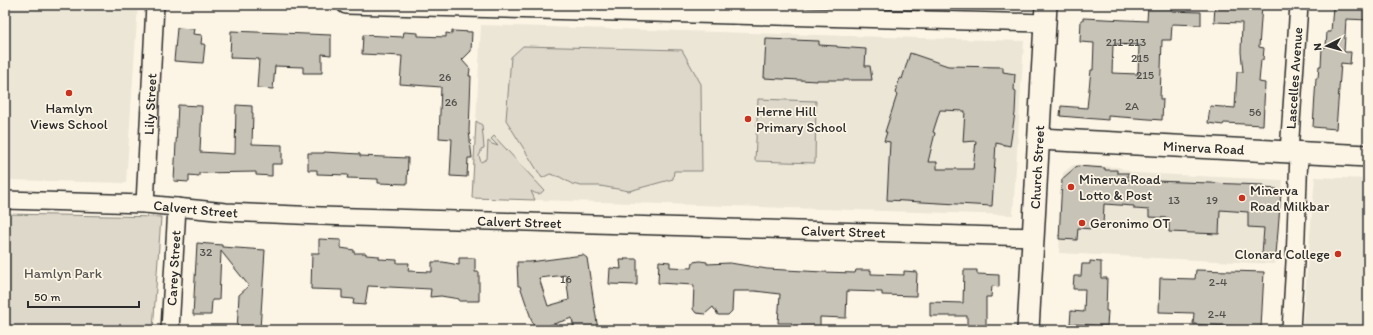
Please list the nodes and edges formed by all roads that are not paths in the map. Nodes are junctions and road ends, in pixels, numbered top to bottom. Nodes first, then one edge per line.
1 (155, 5) edge
2 (346, 5) edge
3 (1299, 5) edge
4 (1046, 14) edge
5 (1039, 139) junction
6 (1294, 152) junction
7 (1368, 156) edge
8 (5, 200) edge
9 (145, 204) junction
10 (177, 207) junction
11 (1034, 237) junction
12 (170, 330) edge
13 (1028, 330) edge
14 (1291, 330) edge

1 - 9 street, Lily Street
2 - 4 street
3 - 6 street, Lascelles Avenue
4 - 5 street, Church Street
5 - 6 street, Minerva Road
5 - 11 street, Church Street
6 - 7 street, Minerva Road
6 - 14 street, Lascelles Avenue
8 - 9 street, Calvert Street
9 - 10 street, Calvert Street
10 - 11 street, Calvert Street
10 - 12 street, Carey Street
11 - 13 street, Church Street

